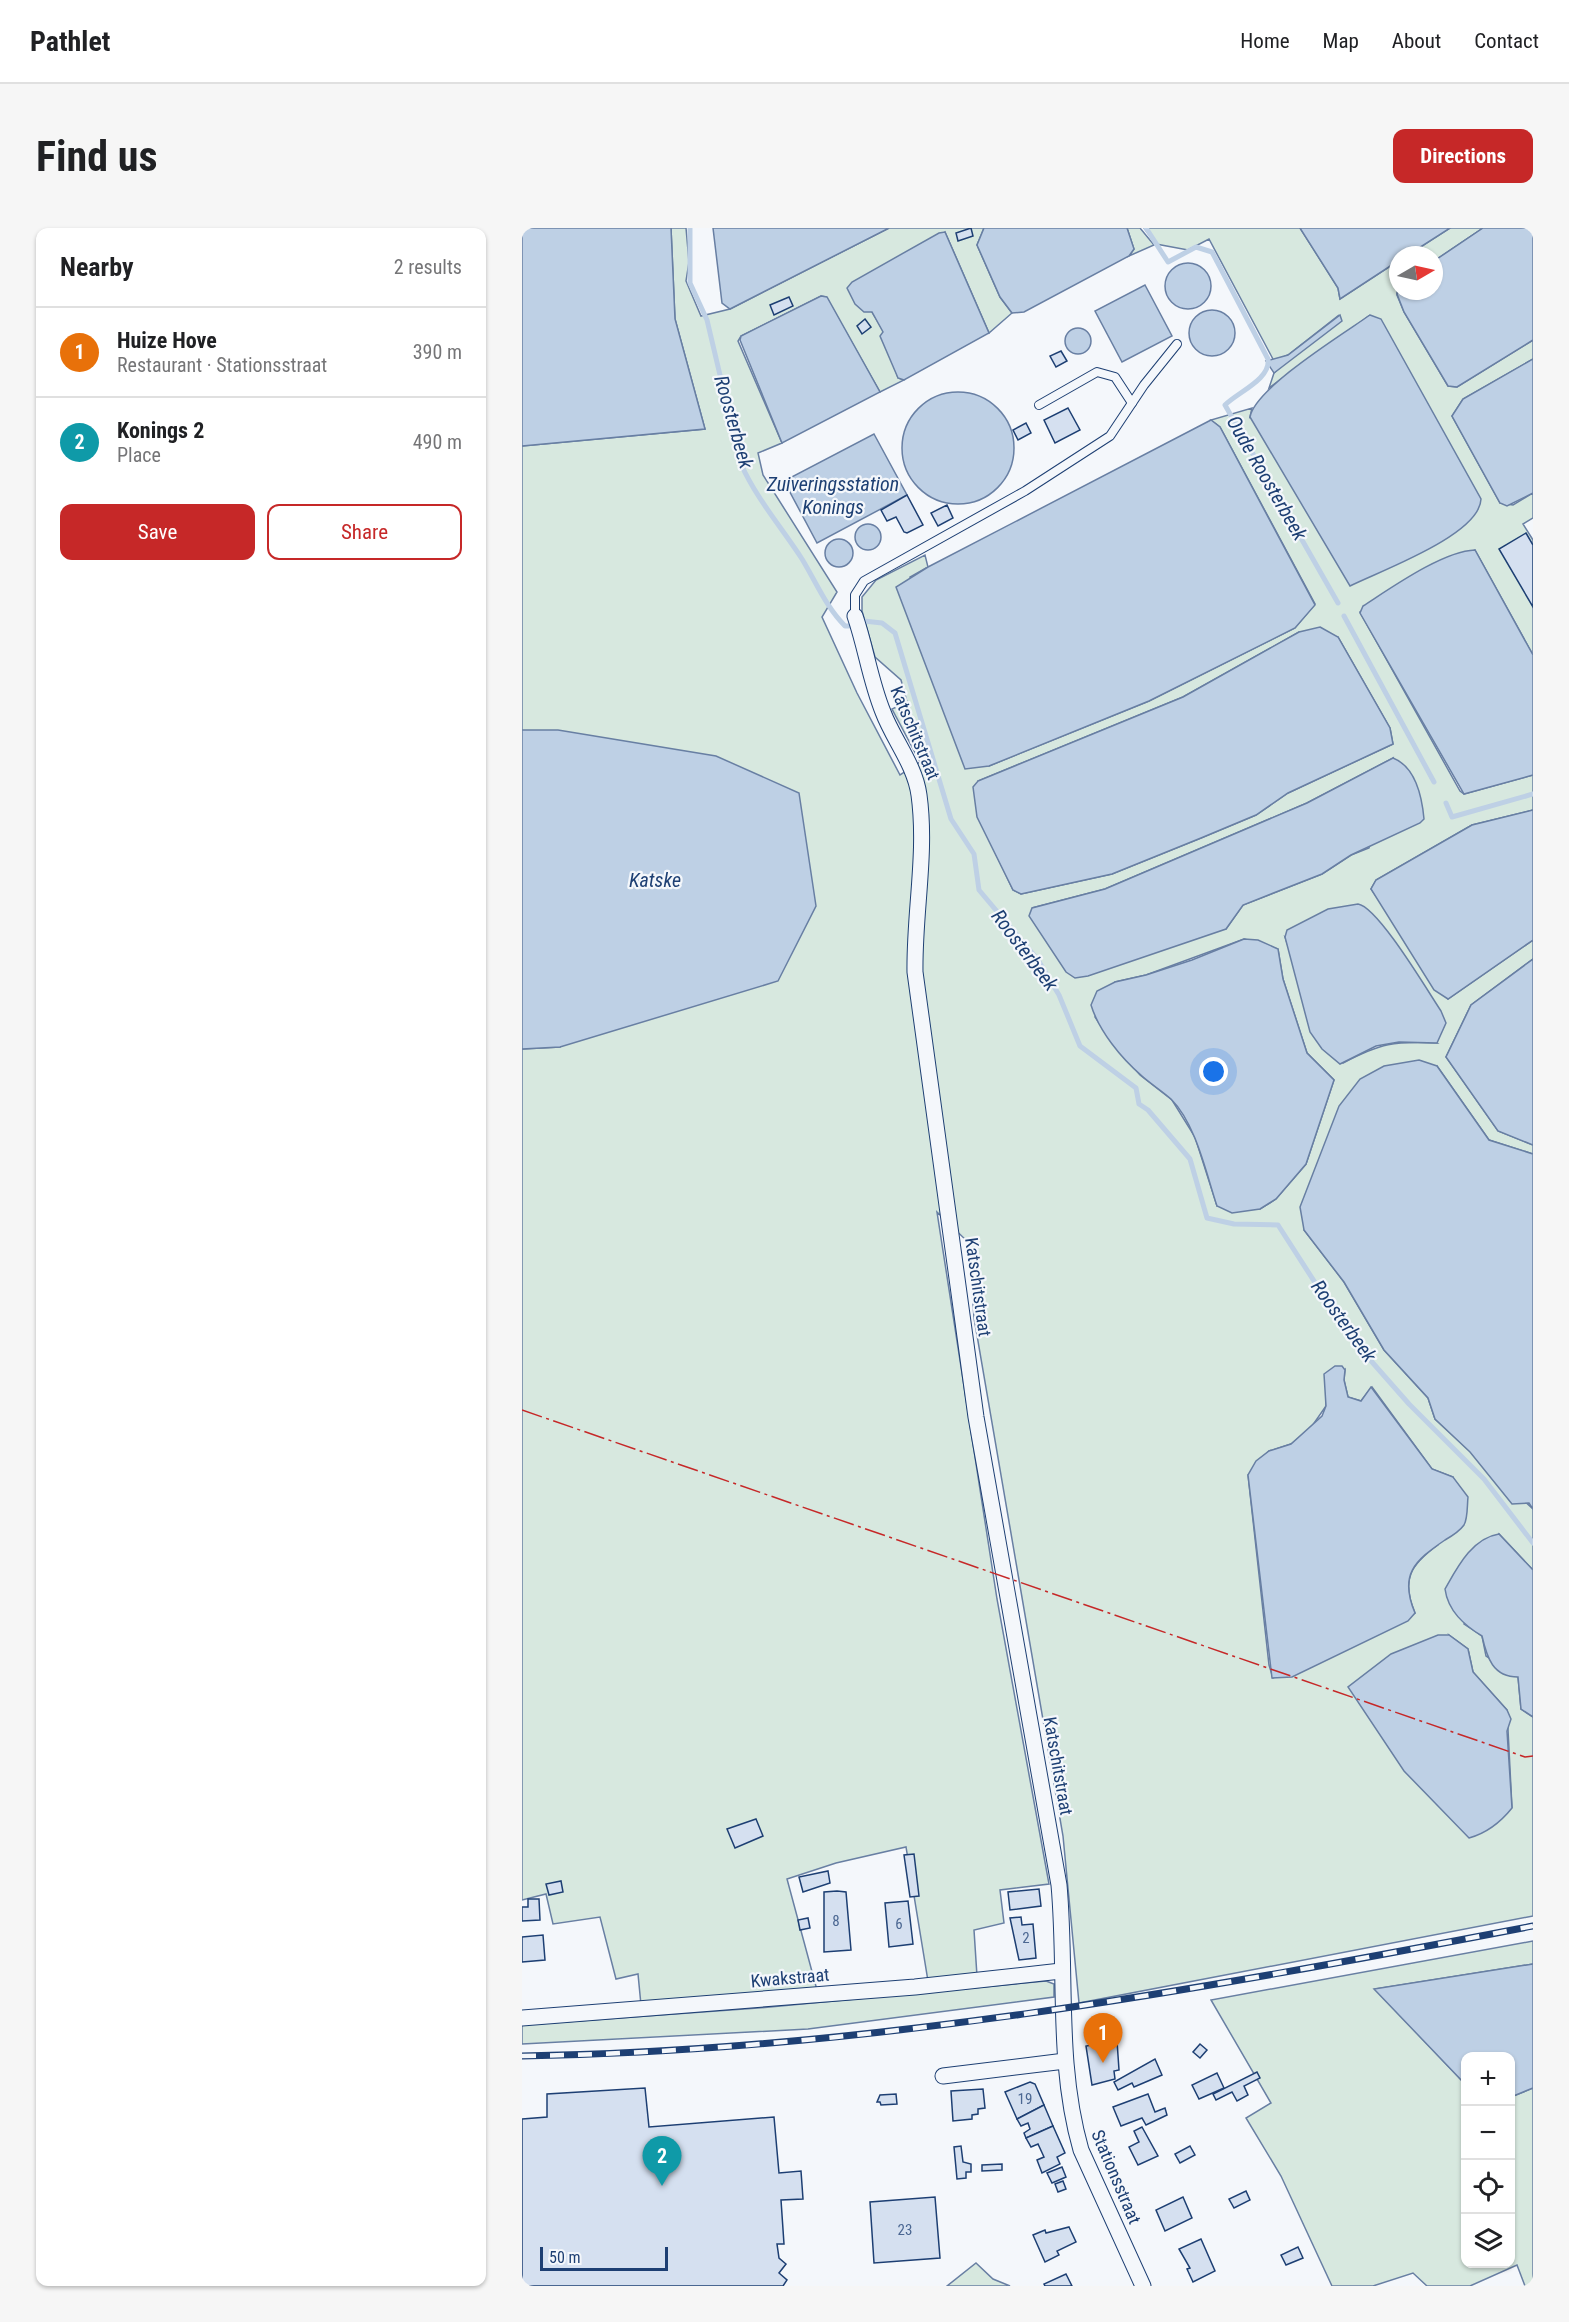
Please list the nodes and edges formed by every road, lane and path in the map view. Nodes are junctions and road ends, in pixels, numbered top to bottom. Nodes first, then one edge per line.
1 (1177, 344) dead end
2 (1132, 403) junction
3 (1039, 405) dead end
4 (855, 616) joint
5 (1061, 1971) junction
6 (522, 2018) edge
7 (1065, 2061) junction
8 (943, 2076) dead end
9 (1143, 2286) edge

1 - 2 lane
2 - 3 lane
2 - 4 lane
4 - 5 street, Katschitstraat
5 - 6 street, Kwakstraat
5 - 7 street, Stationsstraat
7 - 8 street
7 - 9 street, Stationsstraat

